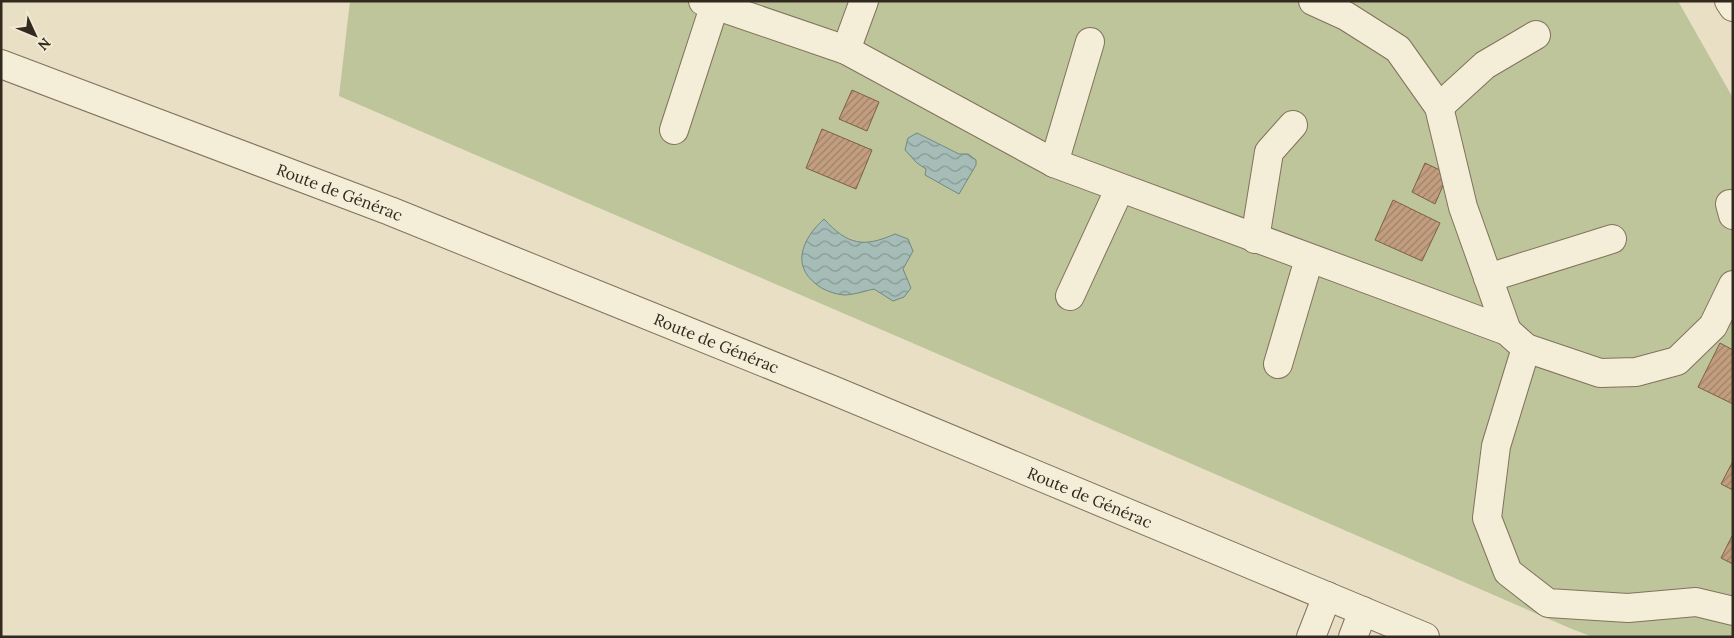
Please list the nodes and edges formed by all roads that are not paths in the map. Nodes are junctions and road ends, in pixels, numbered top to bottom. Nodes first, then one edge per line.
1 (864, 1) edge
2 (1313, 1) edge
3 (1729, 1) edge
4 (709, 3) edge
5 (1733, 7) edge
6 (1536, 35) dead end
7 (1090, 42) dead end
8 (846, 50) junction
9 (1, 64) edge
10 (1439, 107) junction
11 (1293, 125) dead end
12 (674, 130) dead end
13 (1054, 163) junction
14 (1120, 188) junction
15 (1255, 239) junction
16 (1612, 239) dead end
17 (1309, 259) junction
18 (1488, 278) junction
19 (1733, 284) edge
20 (1070, 296) dead end
21 (1516, 340) junction
22 (1278, 364) dead end
23 (1327, 596) junction
24 (1363, 611) junction
25 (1733, 611) edge
26 (1311, 637) edge
27 (1353, 637) edge
28 (1425, 637) edge

1 - 8 street
2 - 10 street
3 - 5 street
4 - 8 street
4 - 12 street
6 - 10 street
7 - 13 street
8 - 13 street
9 - 23 street, Route de Générac
10 - 18 street
11 - 15 street
13 - 14 street
14 - 15 street
14 - 20 street
15 - 17 street
16 - 18 street
17 - 21 street
17 - 22 street
18 - 21 street
19 - 21 street
21 - 25 street
23 - 24 street, Route de Générac
23 - 26 street
24 - 27 street
24 - 28 street, Route de Générac

